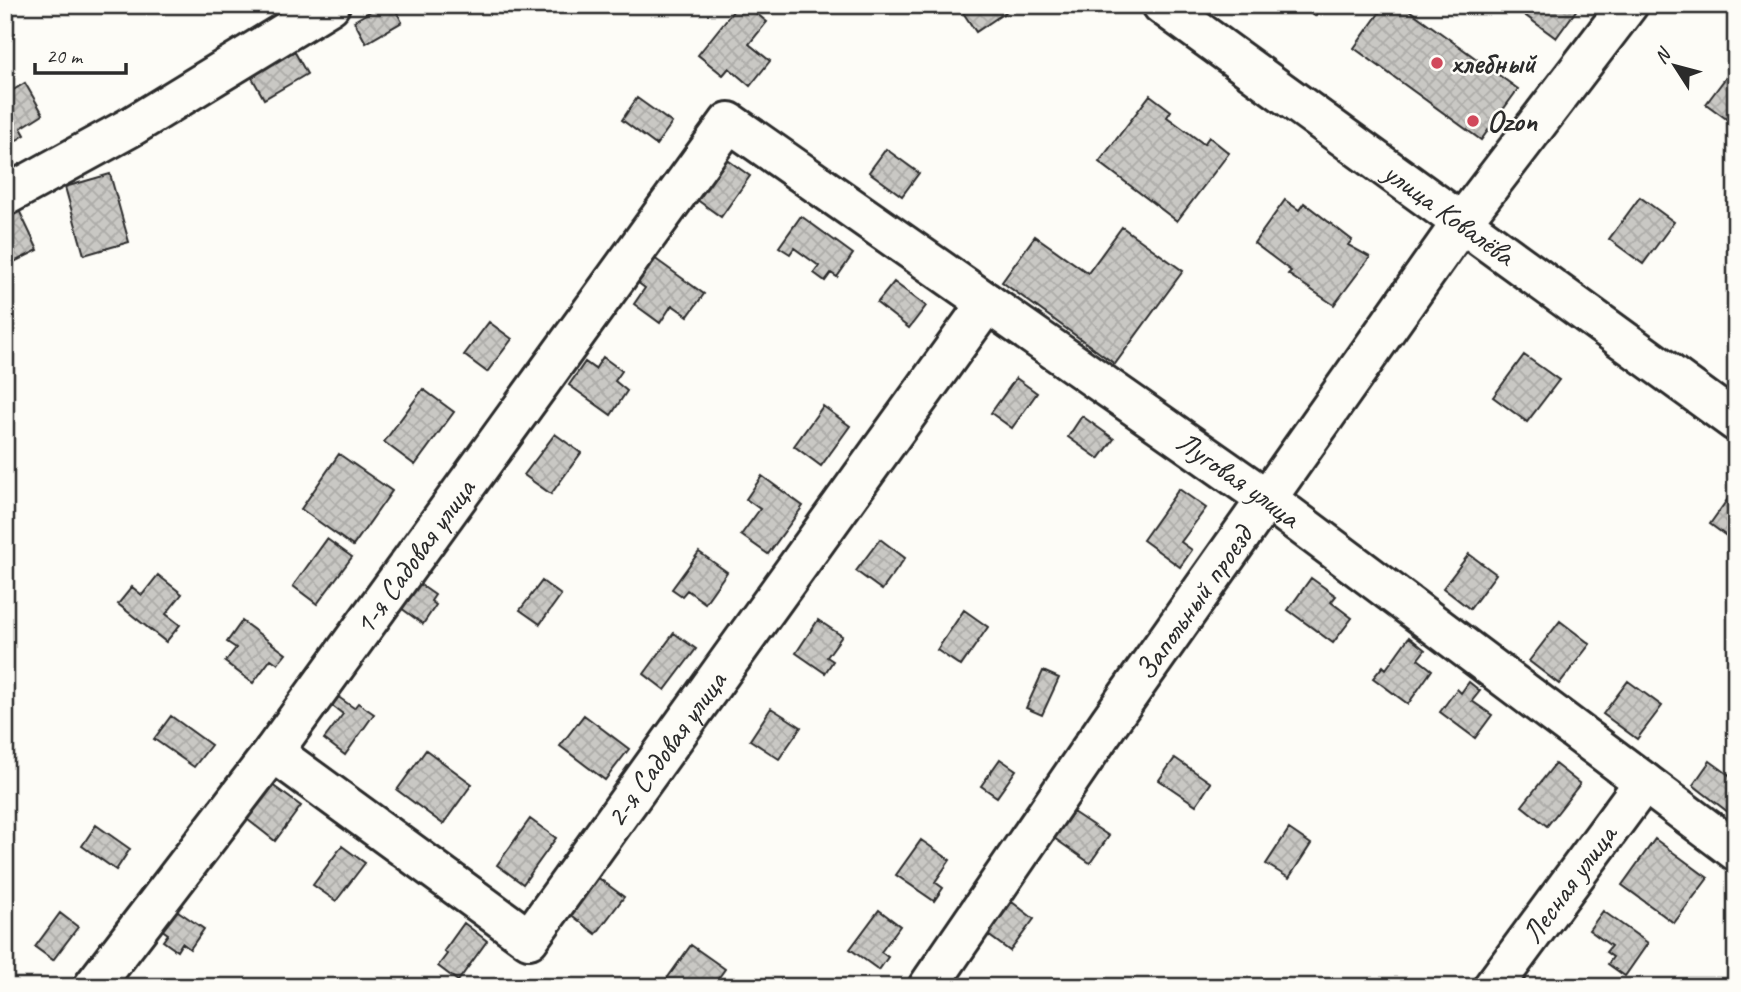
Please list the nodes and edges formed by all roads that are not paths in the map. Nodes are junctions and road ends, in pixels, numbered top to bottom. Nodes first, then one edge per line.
1 (330, 5) edge
2 (1162, 5) edge
3 (1628, 5) edge
4 (729, 122) joint
5 (5, 196) edge
6 (1462, 222) junction
7 (986, 303) junction
8 (1736, 422) edge
9 (1267, 499) junction
10 (273, 751) junction
11 (1644, 782) junction
12 (1736, 851) edge
13 (93, 987) edge
14 (928, 987) edge
15 (1493, 987) edge

1 - 5 street
2 - 6 street, улица Ковалёва
3 - 6 street, Запольный проезд
4 - 7 street, Луговая улица
4 - 10 street, 1-я Садовая улица
6 - 8 street, улица Ковалёва
6 - 9 street, Запольный проезд
7 - 9 street, Луговая улица
7 - 10 street, 2-я Садовая улица
9 - 11 street, Луговая улица
9 - 14 street, Запольный проезд
10 - 13 street, 1-я Садовая улица
11 - 12 street, Луговая улица
11 - 15 street, Лесная улица

